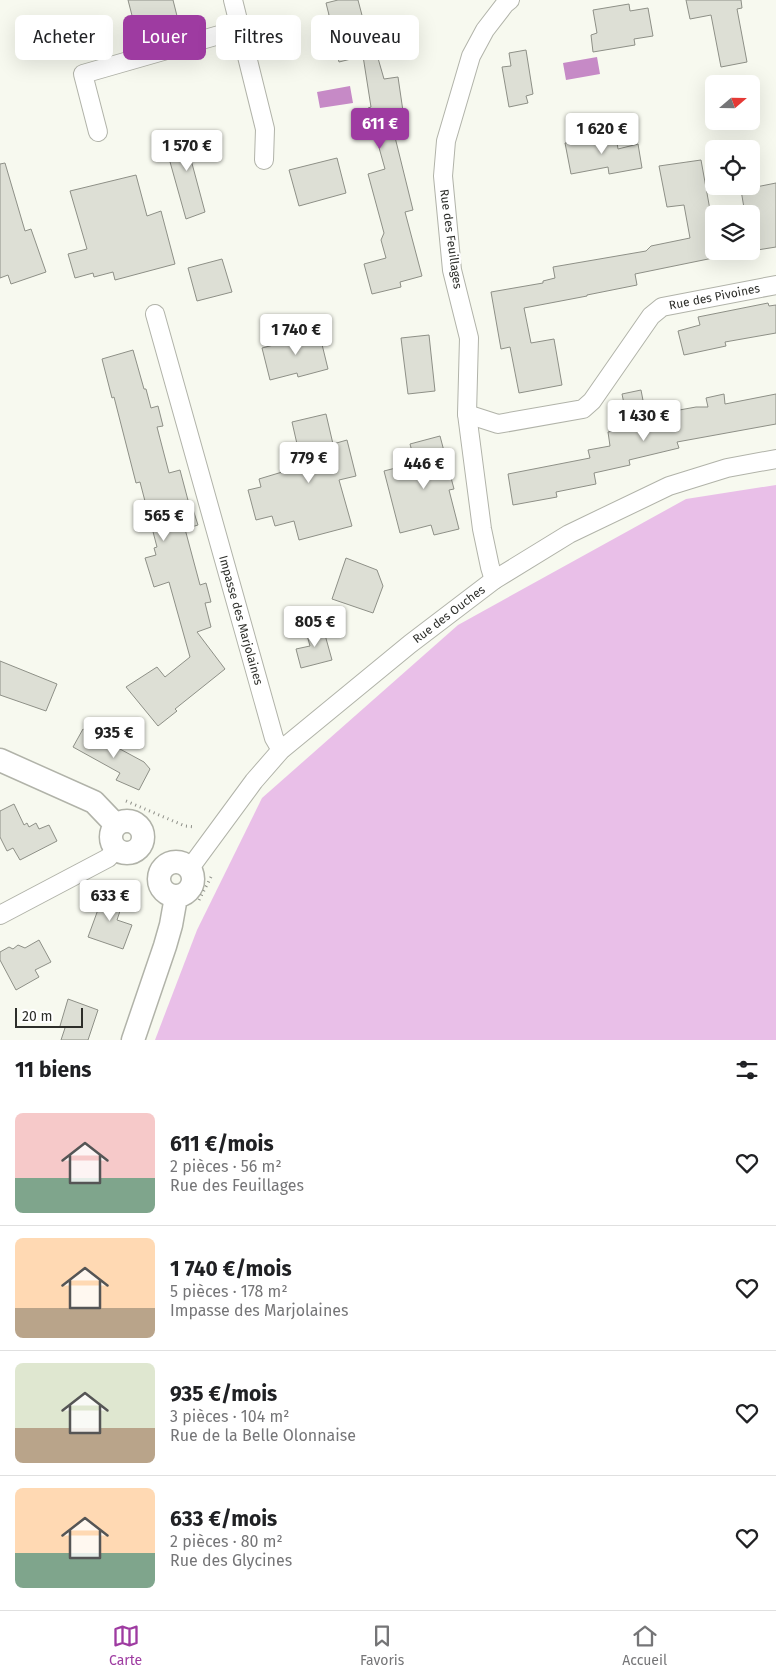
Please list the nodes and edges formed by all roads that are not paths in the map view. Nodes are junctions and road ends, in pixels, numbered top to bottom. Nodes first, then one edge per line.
1 (232, 0) edge
2 (510, 0) edge
3 (236, 15) edge
4 (216, 36) edge
5 (248, 60) edge
6 (98, 132) dead end
7 (264, 160) dead end
8 (776, 285) edge
9 (155, 314) dead end
10 (467, 414) junction
11 (776, 459) edge
12 (494, 580) junction
13 (281, 750) junction
14 (0, 760) edge
15 (116, 826) junction
16 (139, 846) junction
17 (116, 850) junction
18 (190, 868) junction
19 (162, 870) junction
20 (186, 900) junction
21 (0, 915) edge
22 (133, 1040) edge

1 - 3 street
2 - 10 street, Rue des Feuillages
4 - 6 street
5 - 7 street
8 - 10 street, Rue des Pivoines
9 - 13 street, Impasse des Marjolaines
10 - 12 street, Rue des Feuillages
11 - 12 street, Rue des Ouches
12 - 13 street, Rue des Ouches
13 - 18 street, Rue des Ouches
14 - 15 street
15 - 16 street
15 - 17 street
16 - 17 street
16 - 19 street
17 - 21 street
18 - 19 street
18 - 20 street
19 - 20 street
20 - 22 street

